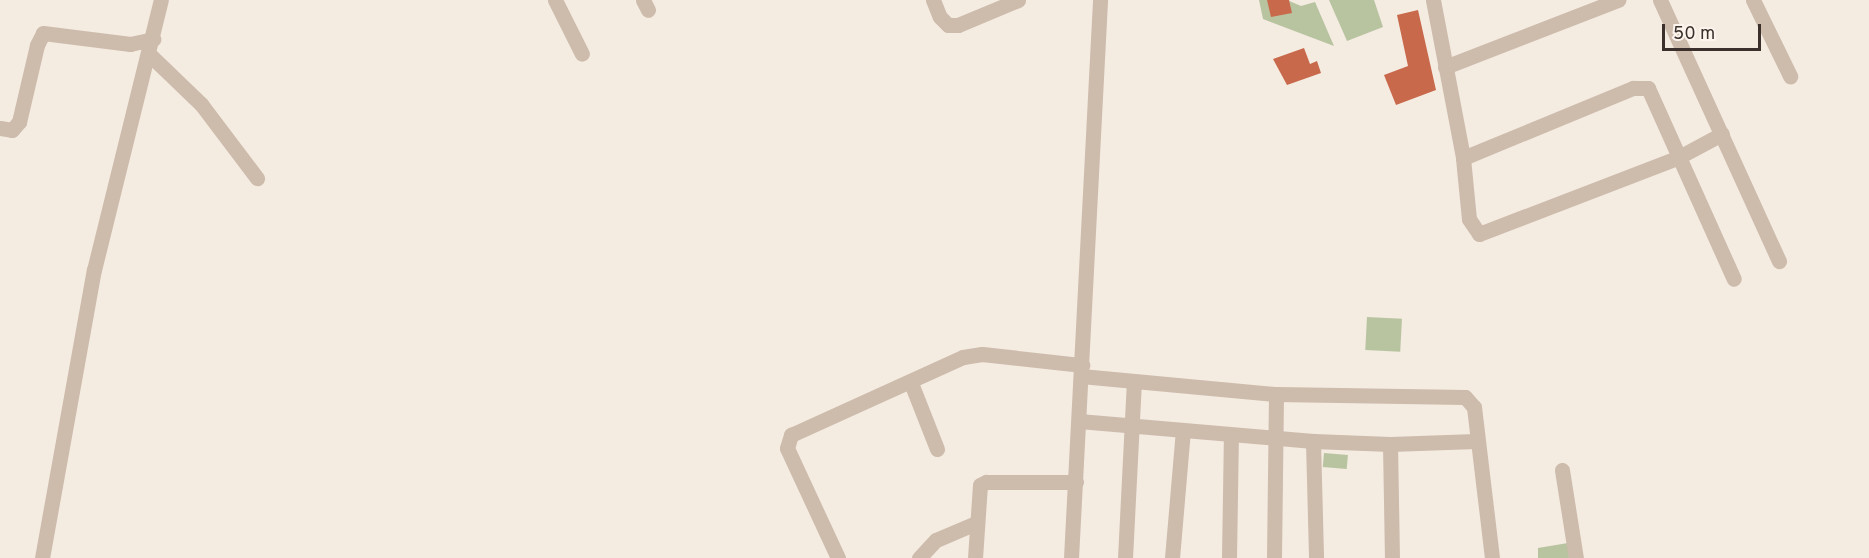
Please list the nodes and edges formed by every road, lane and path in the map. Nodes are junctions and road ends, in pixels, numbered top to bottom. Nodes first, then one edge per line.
1 (161, 0) edge
2 (555, 0) edge
3 (933, 0) edge
4 (1018, 0) edge
5 (1100, 0) edge
6 (1433, 0) edge
7 (1618, 0) edge
8 (1660, 0) edge
9 (1753, 0) edge
10 (1000, 3) edge
11 (153, 39) junction
12 (582, 54) dead end
13 (150, 55) junction
14 (1445, 67) junction
15 (1790, 76) dead end
16 (0, 128) edge
17 (1722, 134) junction
18 (1462, 158) junction
19 (1677, 158) junction
20 (256, 178) dead end
21 (1779, 261) dead end
22 (1734, 279) dead end
23 (1082, 371) junction
24 (1134, 381) junction
25 (911, 384) junction
26 (1276, 394) junction
27 (1079, 422) junction
28 (1132, 424) junction
29 (1182, 430) junction
30 (1231, 436) junction
31 (1277, 437) junction
32 (1313, 441) junction
33 (1476, 441) junction
34 (1390, 444) junction
35 (937, 449) dead end
36 (1562, 470) dead end
37 (1076, 482) junction
38 (976, 523) junction
39 (42, 558) edge
40 (838, 558) edge
41 (919, 558) edge
42 (975, 558) edge
43 (1071, 558) edge
44 (1125, 558) edge
45 (1172, 558) edge
46 (1229, 558) edge
47 (1274, 558) edge
48 (1316, 558) edge
49 (1392, 558) edge
50 (1492, 558) edge
51 (1576, 558) edge

1 - 11 street
2 - 12 street
3 - 10 street
4 - 10 street
5 - 23 street
6 - 14 street
7 - 14 street
8 - 17 street
9 - 15 street
11 - 13 street
11 - 16 street
13 - 20 street
13 - 39 street
14 - 18 street
17 - 19 street
17 - 21 street
18 - 19 street
18 - 19 street
19 - 22 street
23 - 24 street
23 - 25 street
23 - 27 street
24 - 26 street
24 - 28 street
25 - 35 street
25 - 40 street
26 - 31 street
26 - 33 street
27 - 28 street
27 - 37 street
28 - 29 street
28 - 44 street
29 - 30 street
29 - 45 street
30 - 31 street
30 - 46 street
31 - 32 street
31 - 47 street
32 - 34 street
32 - 48 street
33 - 34 street
33 - 50 street
34 - 49 street
36 - 51 street
37 - 38 street
37 - 43 street
38 - 41 street
38 - 42 street

